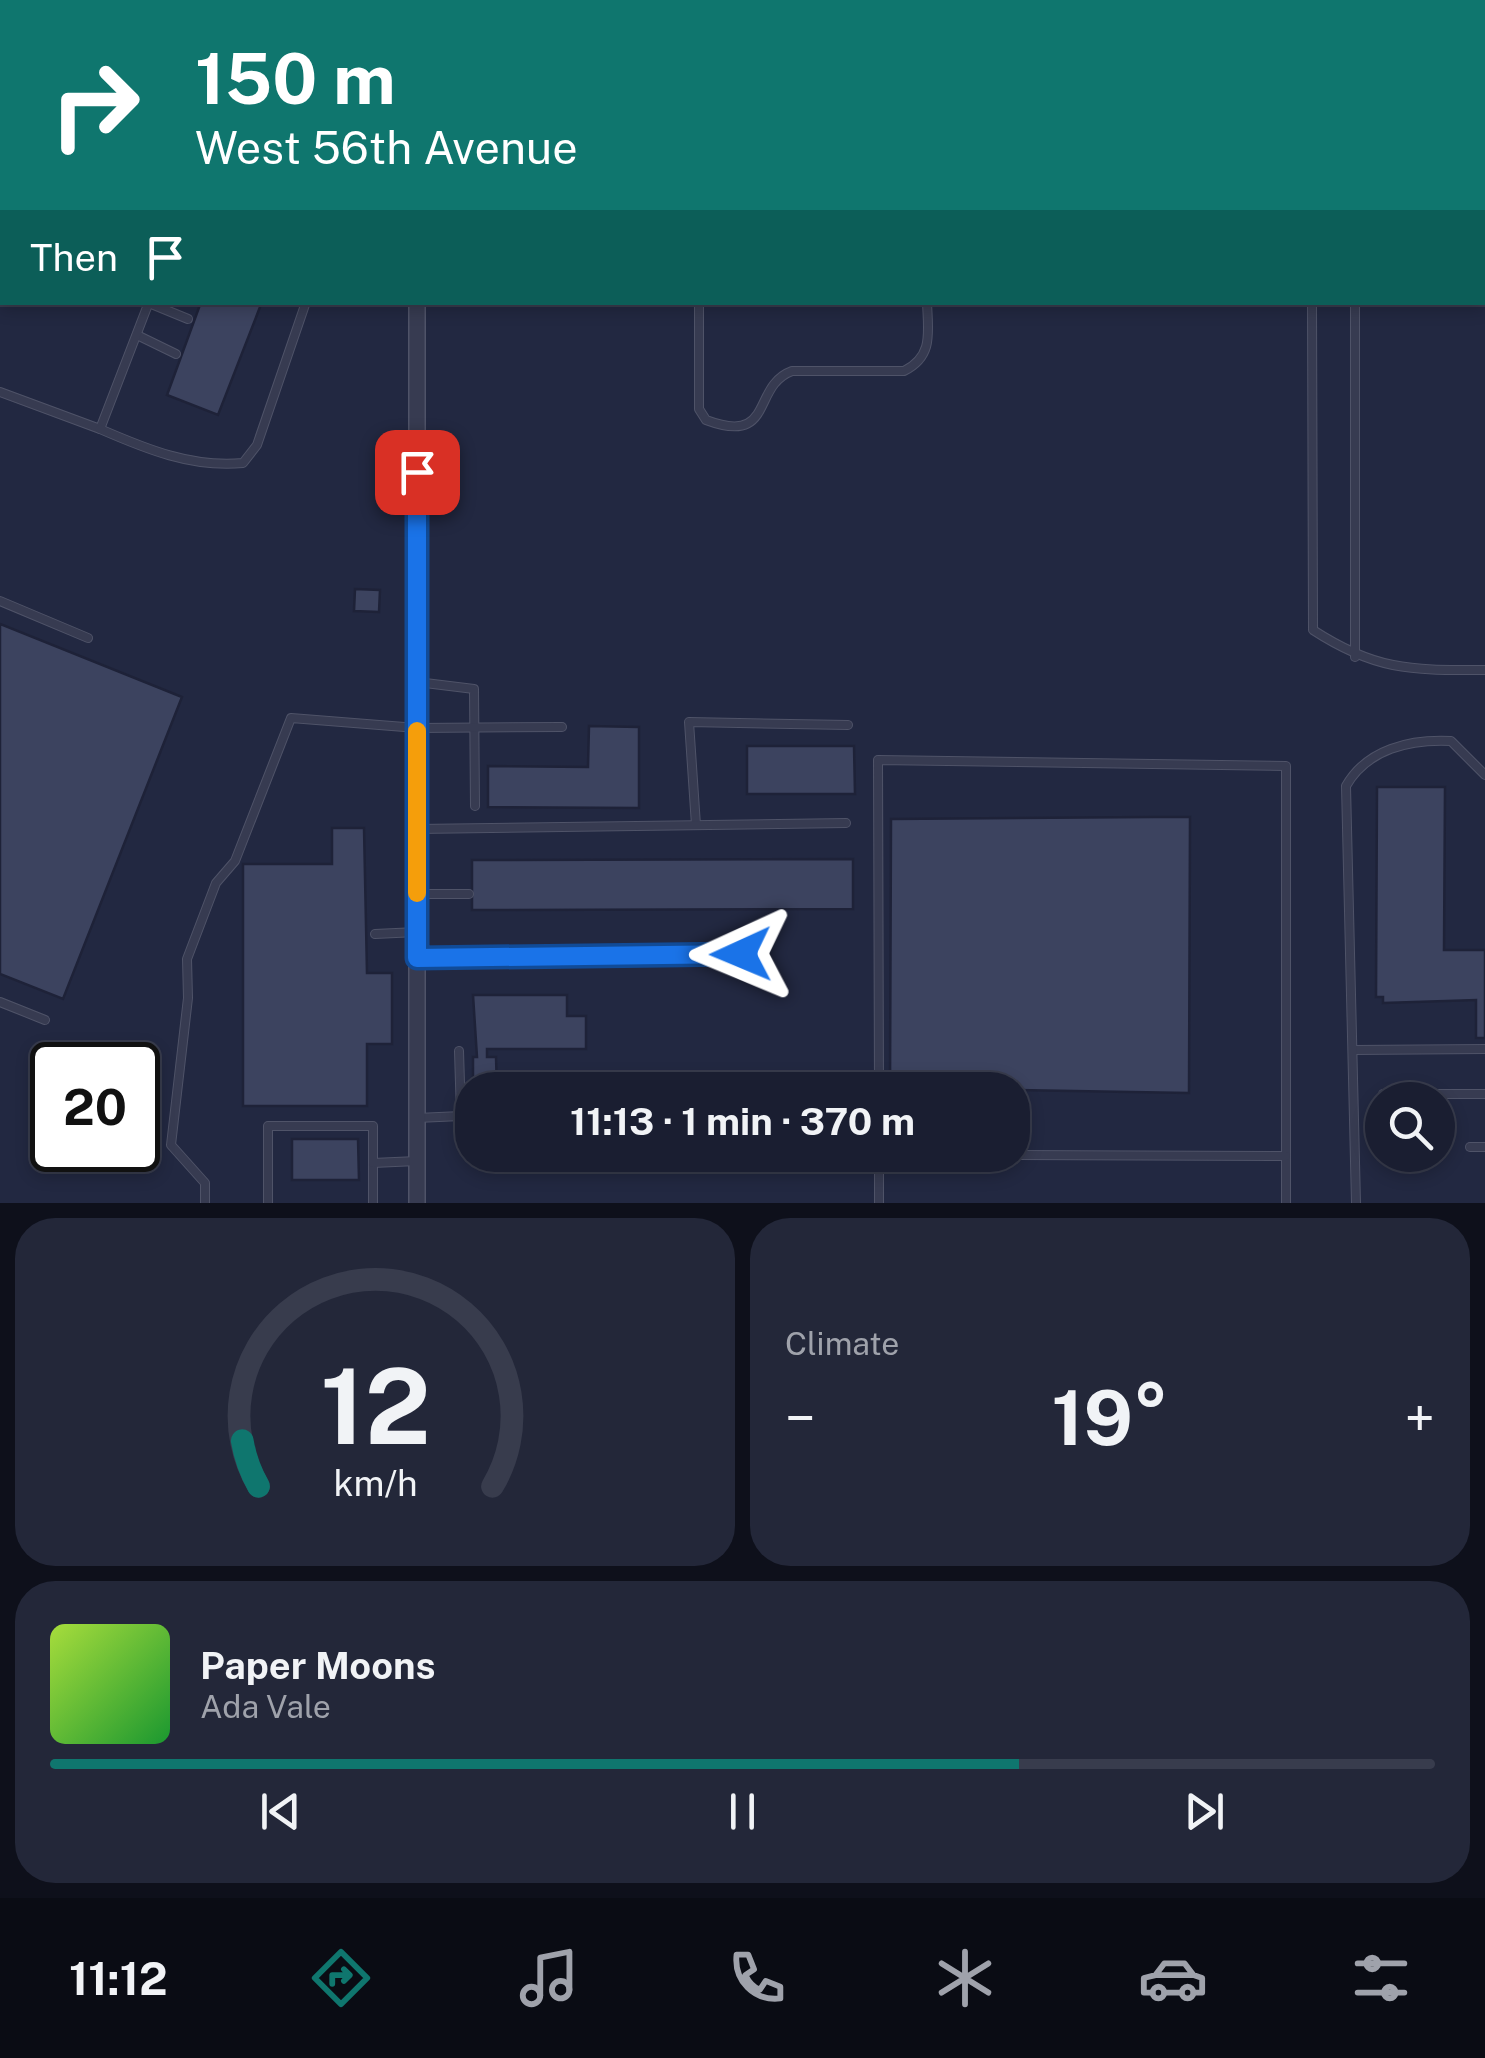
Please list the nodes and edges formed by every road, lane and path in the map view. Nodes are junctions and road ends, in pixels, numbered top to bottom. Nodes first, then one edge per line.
1 (148, 305) edge
2 (154, 305) edge
3 (305, 305) edge
4 (416, 305) edge
5 (699, 305) edge
6 (927, 305) edge
7 (1312, 305) edge
8 (1356, 305) edge
9 (188, 319) dead end
10 (136, 335) junction
11 (176, 354) dead end
12 (0, 392) edge
13 (100, 430) junction
14 (0, 601) edge
15 (88, 638) dead end
16 (1355, 658) junction
17 (1485, 670) edge
18 (417, 682) junction
19 (848, 725) dead end
20 (476, 726) junction
21 (562, 727) dead end
22 (417, 728) junction
23 (1485, 775) edge
24 (475, 806) dead end
25 (846, 823) dead end
26 (696, 825) junction
27 (417, 829) junction
28 (417, 894) junction
29 (469, 894) dead end
30 (417, 932) junction
31 (375, 934) dead end
32 (741, 954) dead end
33 (417, 958) junction
34 (0, 1002) edge
35 (46, 1020) dead end
36 (1485, 1048) edge
37 (1353, 1050) junction
38 (459, 1051) dead end
39 (879, 1072) edge
40 (1455, 1094) edge
41 (1485, 1094) edge
42 (417, 1118) junction
43 (1470, 1147) dead end
44 (1485, 1147) edge
45 (1030, 1155) edge
46 (1286, 1156) junction
47 (417, 1162) junction
48 (372, 1163) junction
49 (879, 1172) edge
50 (205, 1203) edge
51 (268, 1203) edge
52 (373, 1203) edge
53 (417, 1203) edge
54 (879, 1203) edge
55 (1286, 1203) edge
56 (1356, 1203) edge

1 - 10 lane
2 - 9 lane
3 - 13 lane
4 - 18 street
5 - 6 lane
7 - 16 lane
8 - 16 lane
10 - 11 lane
10 - 13 lane
12 - 13 lane
14 - 15 lane
16 - 17 lane
18 - 20 lane
18 - 22 street
19 - 26 lane
20 - 21 lane
20 - 22 lane
20 - 24 lane
22 - 27 street
22 - 50 lane
23 - 37 lane
25 - 26 lane
26 - 27 lane
27 - 28 street
28 - 29 lane
28 - 30 street
30 - 31 lane
30 - 33 street
32 - 33 lane
33 - 42 street
34 - 35 lane
36 - 37 lane
37 - 56 lane
38 - 42 lane
39 - 46 lane
40 - 41 lane
42 - 47 street
43 - 44 lane
45 - 46 lane
46 - 55 lane
47 - 48 lane
47 - 53 street
48 - 51 lane
48 - 52 lane
49 - 54 lane

